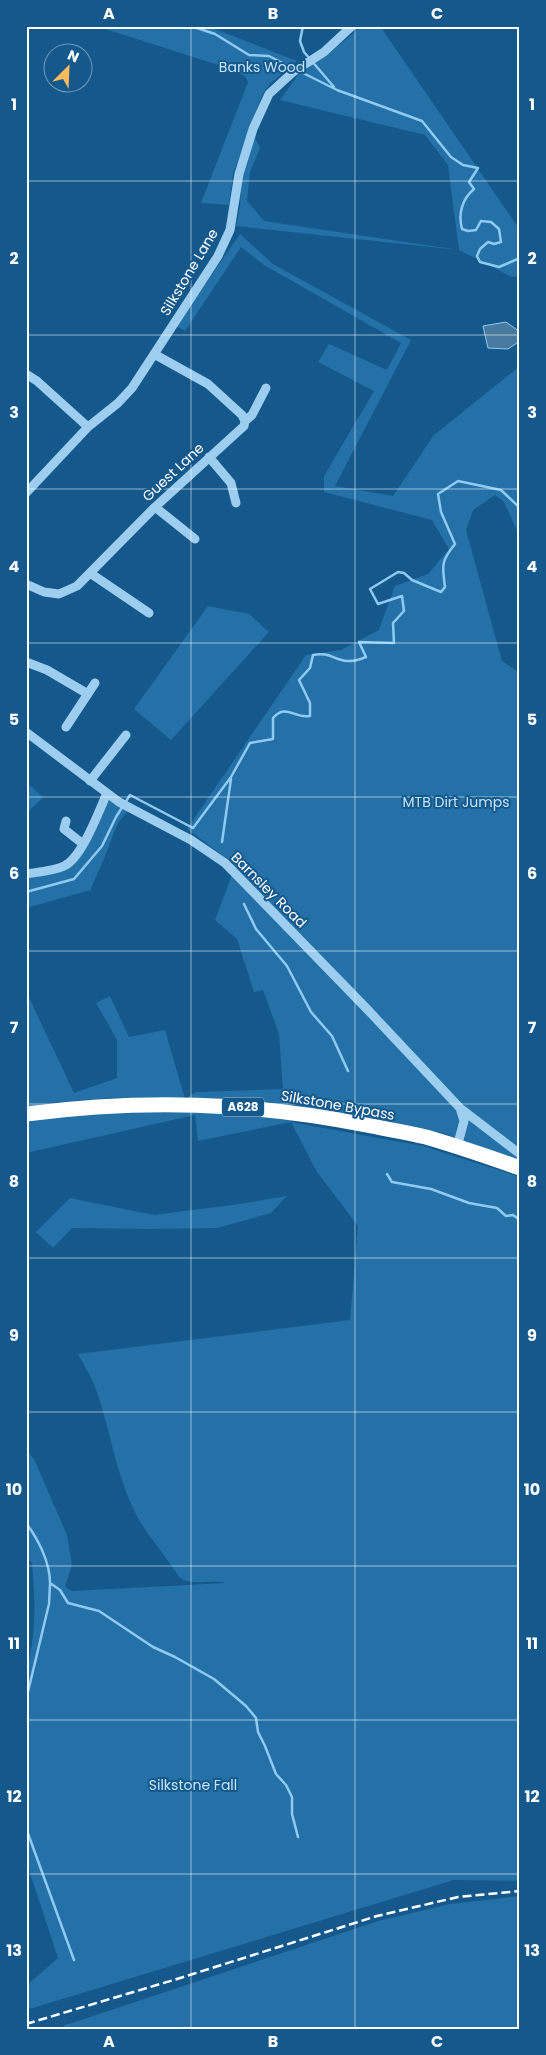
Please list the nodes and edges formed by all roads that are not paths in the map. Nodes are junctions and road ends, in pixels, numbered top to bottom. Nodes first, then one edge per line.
1 (352, 26) edge
2 (154, 354) junction
3 (26, 374) edge
4 (254, 390) dead end
5 (245, 421) junction
6 (88, 427) junction
7 (209, 457) junction
8 (26, 493) edge
9 (236, 503) dead end
10 (155, 507) junction
11 (195, 539) dead end
12 (90, 573) junction
13 (26, 584) edge
14 (149, 613) dead end
15 (26, 662) edge
16 (95, 683) dead end
17 (88, 694) junction
18 (66, 727) dead end
19 (26, 732) edge
20 (126, 735) dead end
21 (90, 781) junction
22 (107, 793) junction
23 (63, 828) dead end
24 (83, 844) junction
25 (26, 874) edge
26 (460, 1108) junction
27 (26, 1114) edge
28 (457, 1147) junction
29 (520, 1154) edge
30 (520, 1168) edge

1 - 2 street, Silkstone Lane
2 - 5 street
2 - 6 street, Silkstone Lane
3 - 6 street
4 - 5 street, Guest Lane
5 - 7 street, Guest Lane
6 - 8 street, Silkstone Lane
7 - 9 street
7 - 10 street, Guest Lane
10 - 11 street
10 - 12 street, Guest Lane
12 - 13 street, Guest Lane
12 - 14 street
15 - 17 street
16 - 17 street
17 - 18 street
19 - 21 street, Barnsley Road
20 - 21 street
21 - 22 street, Barnsley Road
22 - 24 street
22 - 26 street, Barnsley Road
23 - 24 street
24 - 25 street
26 - 28 street
26 - 29 street, Barnsley Road
27 - 28 highway, Silkstone Bypass / A628
28 - 30 highway, Silkstone Bypass / A628

